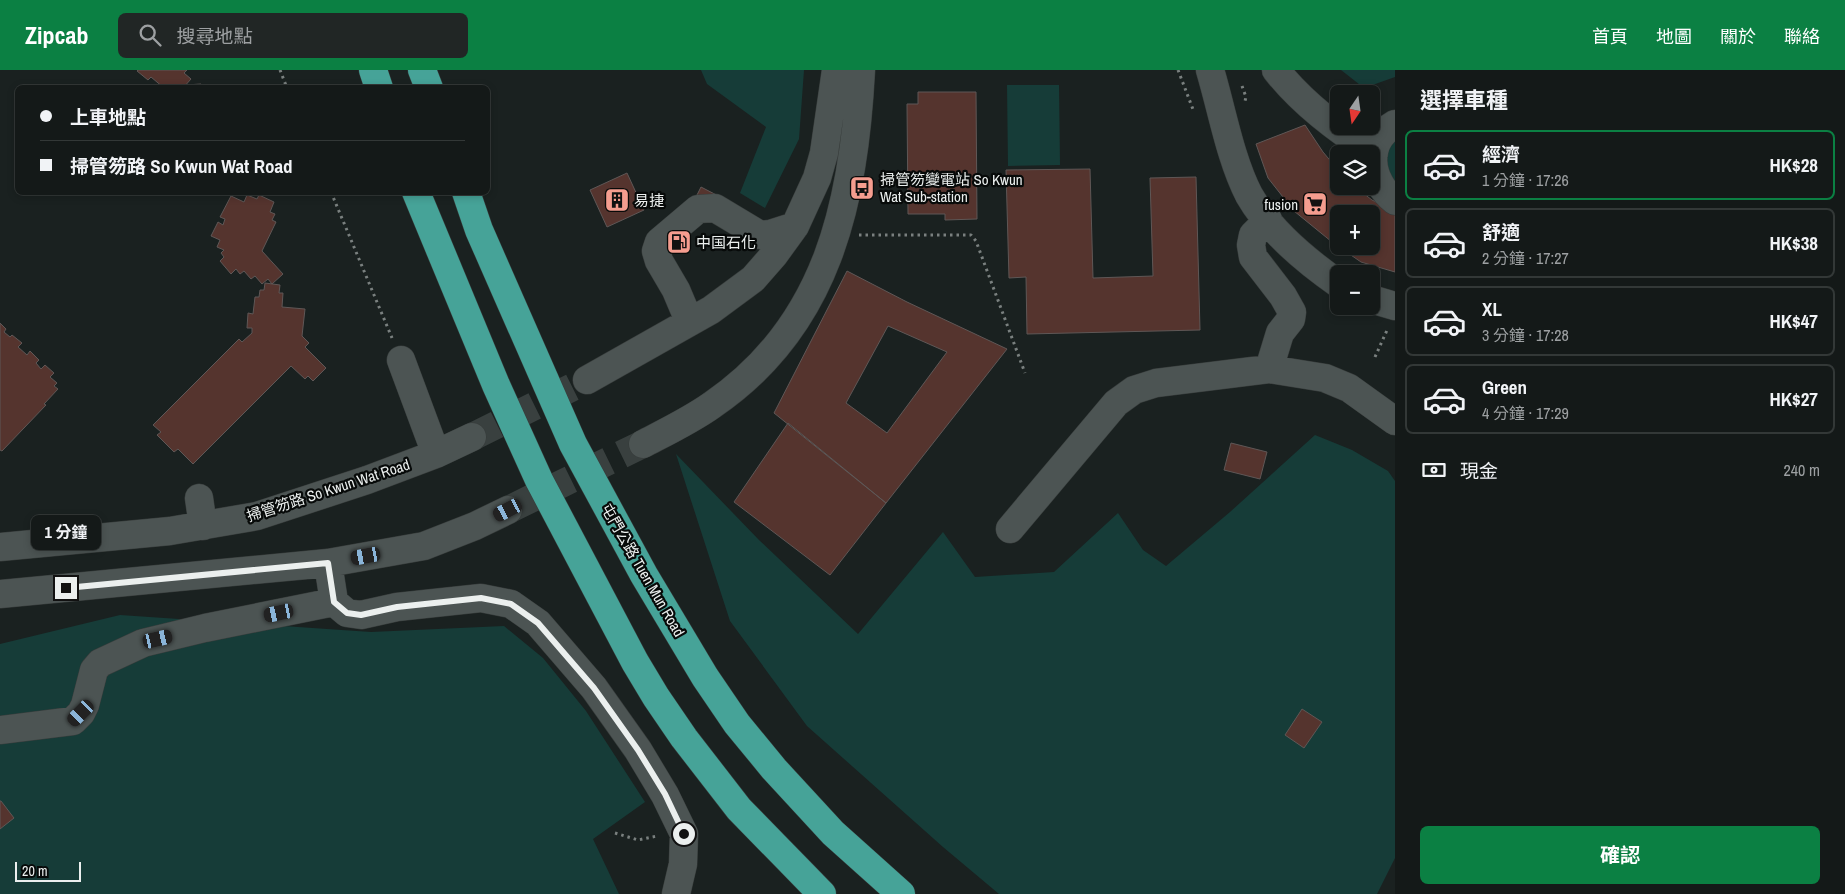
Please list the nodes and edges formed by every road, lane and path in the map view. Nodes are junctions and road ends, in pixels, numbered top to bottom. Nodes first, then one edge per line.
1 (280, 70) edge
2 (373, 70) edge
3 (422, 70) edge
4 (836, 70) edge
5 (860, 70) edge
6 (1210, 70) edge
7 (1276, 70) edge
8 (1240, 80) dead end
9 (286, 85) edge
10 (378, 85) edge
11 (428, 85) edge
12 (1243, 106) dead end
13 (1395, 124) edge
14 (1359, 145) edge
15 (1377, 145) edge
16 (1380, 186) edge
17 (332, 195) edge
18 (417, 195) edge
19 (467, 195) edge
20 (1395, 201) edge
21 (1268, 220) junction
22 (795, 226) junction
23 (851, 235) dead end
24 (1330, 277) edge
25 (1380, 306) edge
26 (1392, 316) edge
27 (684, 325) junction
28 (1375, 357) dead end
29 (401, 360) joint
30 (1270, 369) junction
31 (1025, 373) dead end
32 (586, 380) tunnel mouth
33 (1395, 421) edge
34 (472, 437) tunnel mouth
35 (643, 444) tunnel mouth
36 (436, 454) junction
37 (198, 498) dead end
38 (508, 510) tunnel mouth
39 (203, 526) junction
40 (1010, 529) dead end
41 (0, 546) edge
42 (328, 563) junction
43 (0, 594) edge
44 (334, 602) junction
45 (0, 730) edge
46 (682, 828) junction
47 (614, 833) dead end
48 (676, 894) edge
49 (822, 894) edge
50 (900, 894) edge

1 - 9 path
2 - 10 highway
3 - 11 highway
4 - 22 street
5 - 35 street
6 - 21 street
7 - 14 street
8 - 12 path
13 - 15 street
16 - 20 street
17 - 29 path
18 - 49 highway
19 - 50 highway, 屯門公路 Tuen Mun Road
21 - 24 street
21 - 30 street
22 - 27 street
22 - 27 street
23 - 31 path
25 - 26 street
26 - 28 path
27 - 32 street
29 - 36 street
30 - 33 street
30 - 40 street
34 - 36 street, 掃管笏路 So Kwun Wat Road
36 - 39 street, 掃管笏路 So Kwun Wat Road
37 - 39 street
38 - 42 street
39 - 41 street, 掃管笏路 So Kwun Wat Road
42 - 43 street
42 - 44 street
44 - 45 street
44 - 46 street
46 - 47 path
46 - 48 street

